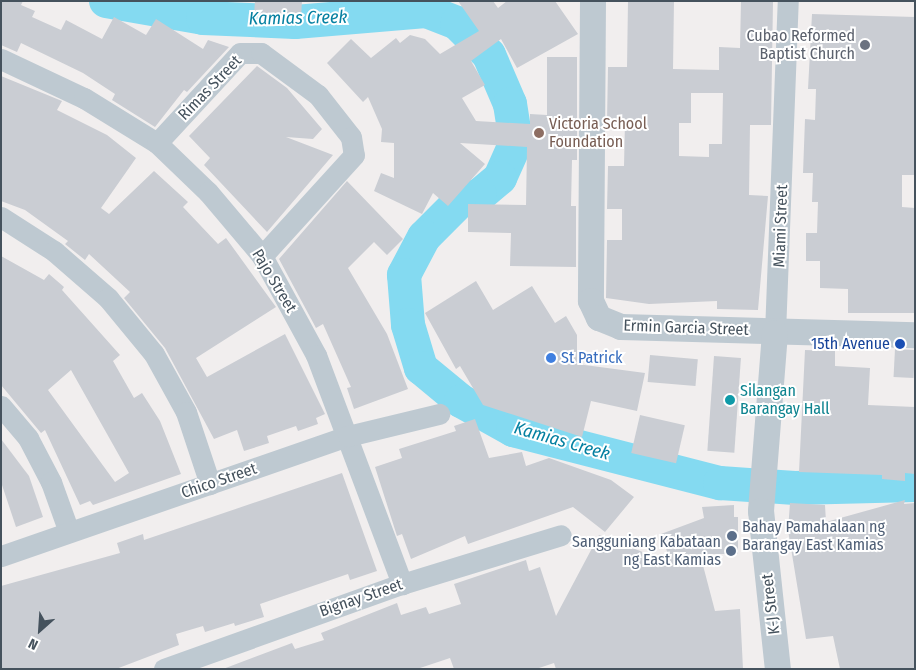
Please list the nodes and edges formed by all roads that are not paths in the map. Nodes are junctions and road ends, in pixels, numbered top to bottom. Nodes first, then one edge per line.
1 (592, 1) edge
2 (788, 1) edge
3 (1, 59) edge
4 (157, 143) junction
5 (1, 217) edge
6 (262, 256) junction
7 (775, 333) junction
8 (915, 335) edge
9 (1, 406) edge
10 (439, 414) dead end
11 (348, 436) junction
12 (764, 449) joint
13 (210, 484) junction
14 (69, 532) junction
15 (561, 535) dead end
16 (1, 556) edge
17 (402, 584) junction
18 (164, 669) edge
19 (778, 669) edge

1 - 7 street, Ermin Garcia Street
2 - 7 street, Miami Street
3 - 4 street, Pajo Street
4 - 6 street, Pajo Street
4 - 6 street, Rimas Street
5 - 13 street
6 - 11 street, Pajo Street
7 - 8 street, Ermin Garcia Street
7 - 12 street, Miami Street
9 - 14 street
10 - 11 street, Chico Street
11 - 13 street, Chico Street
11 - 17 street, Pajo Street
12 - 19 street, K-J Street
13 - 14 street, Chico Street
14 - 16 street, Chico Street
15 - 17 street, Bignay Street
17 - 18 street, Bignay Street

